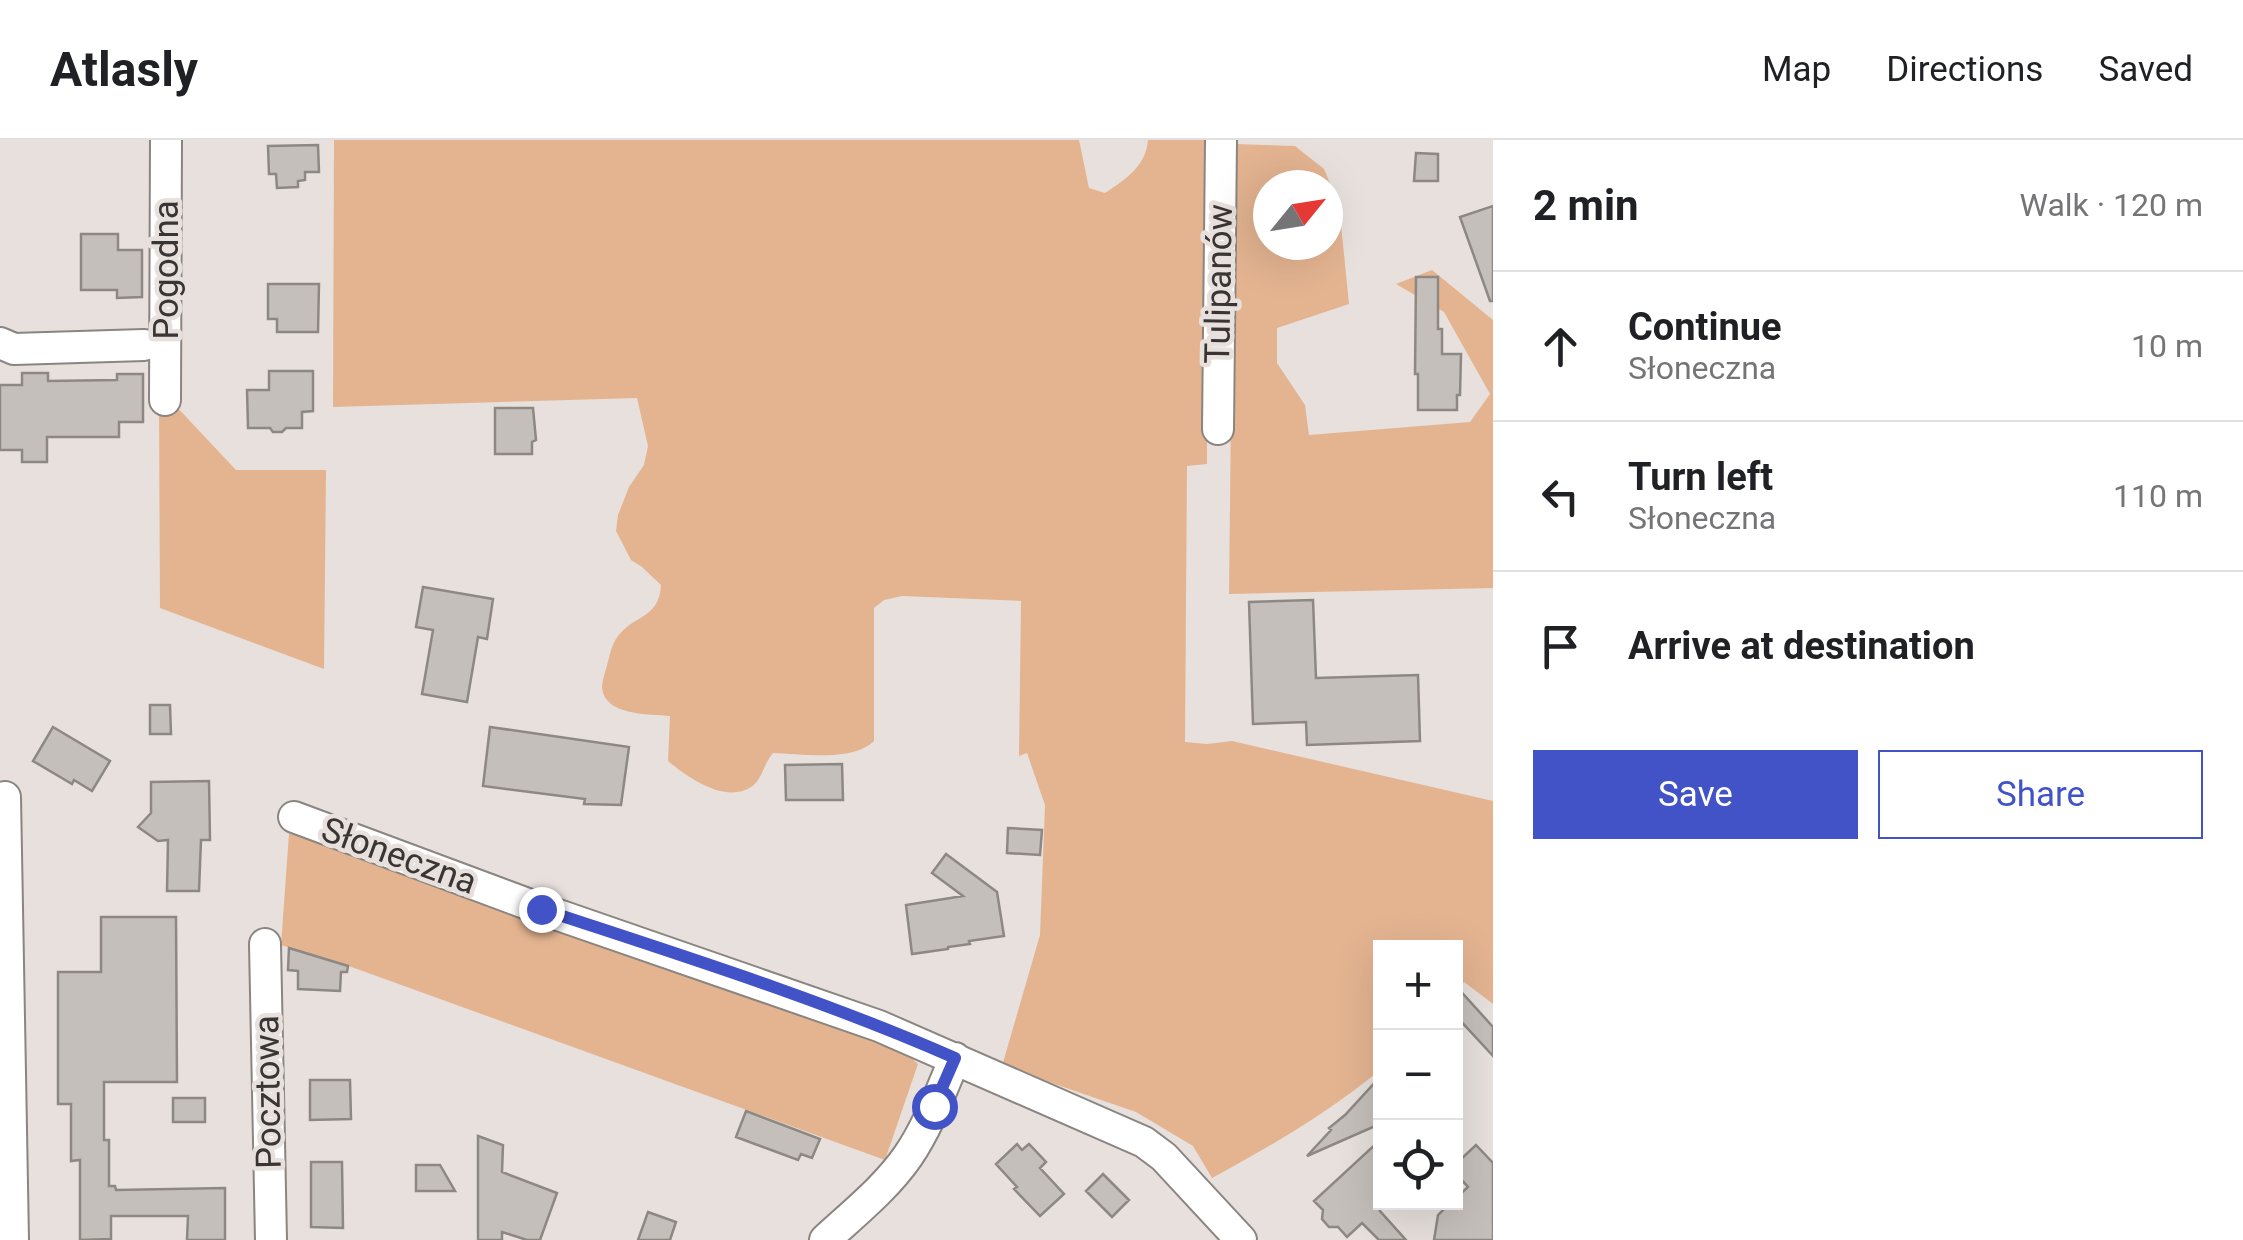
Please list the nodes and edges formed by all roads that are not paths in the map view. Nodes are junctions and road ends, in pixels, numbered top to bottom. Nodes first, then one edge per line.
1 (166, 140) edge
2 (1221, 140) edge
3 (0, 343) edge
4 (144, 345) dead end
5 (165, 400) dead end
6 (1218, 429) dead end
7 (5, 797) dead end
8 (294, 817) dead end
9 (265, 944) dead end
10 (955, 1058) junction
11 (13, 1240) edge
12 (271, 1240) edge
13 (825, 1240) edge
14 (1241, 1240) edge

1 - 5 street, Pogodna
2 - 6 street, Tulipanów
3 - 4 street
7 - 11 street
8 - 10 street, Słoneczna
9 - 12 street, Pocztowa
10 - 13 street
10 - 14 street, Słoneczna

